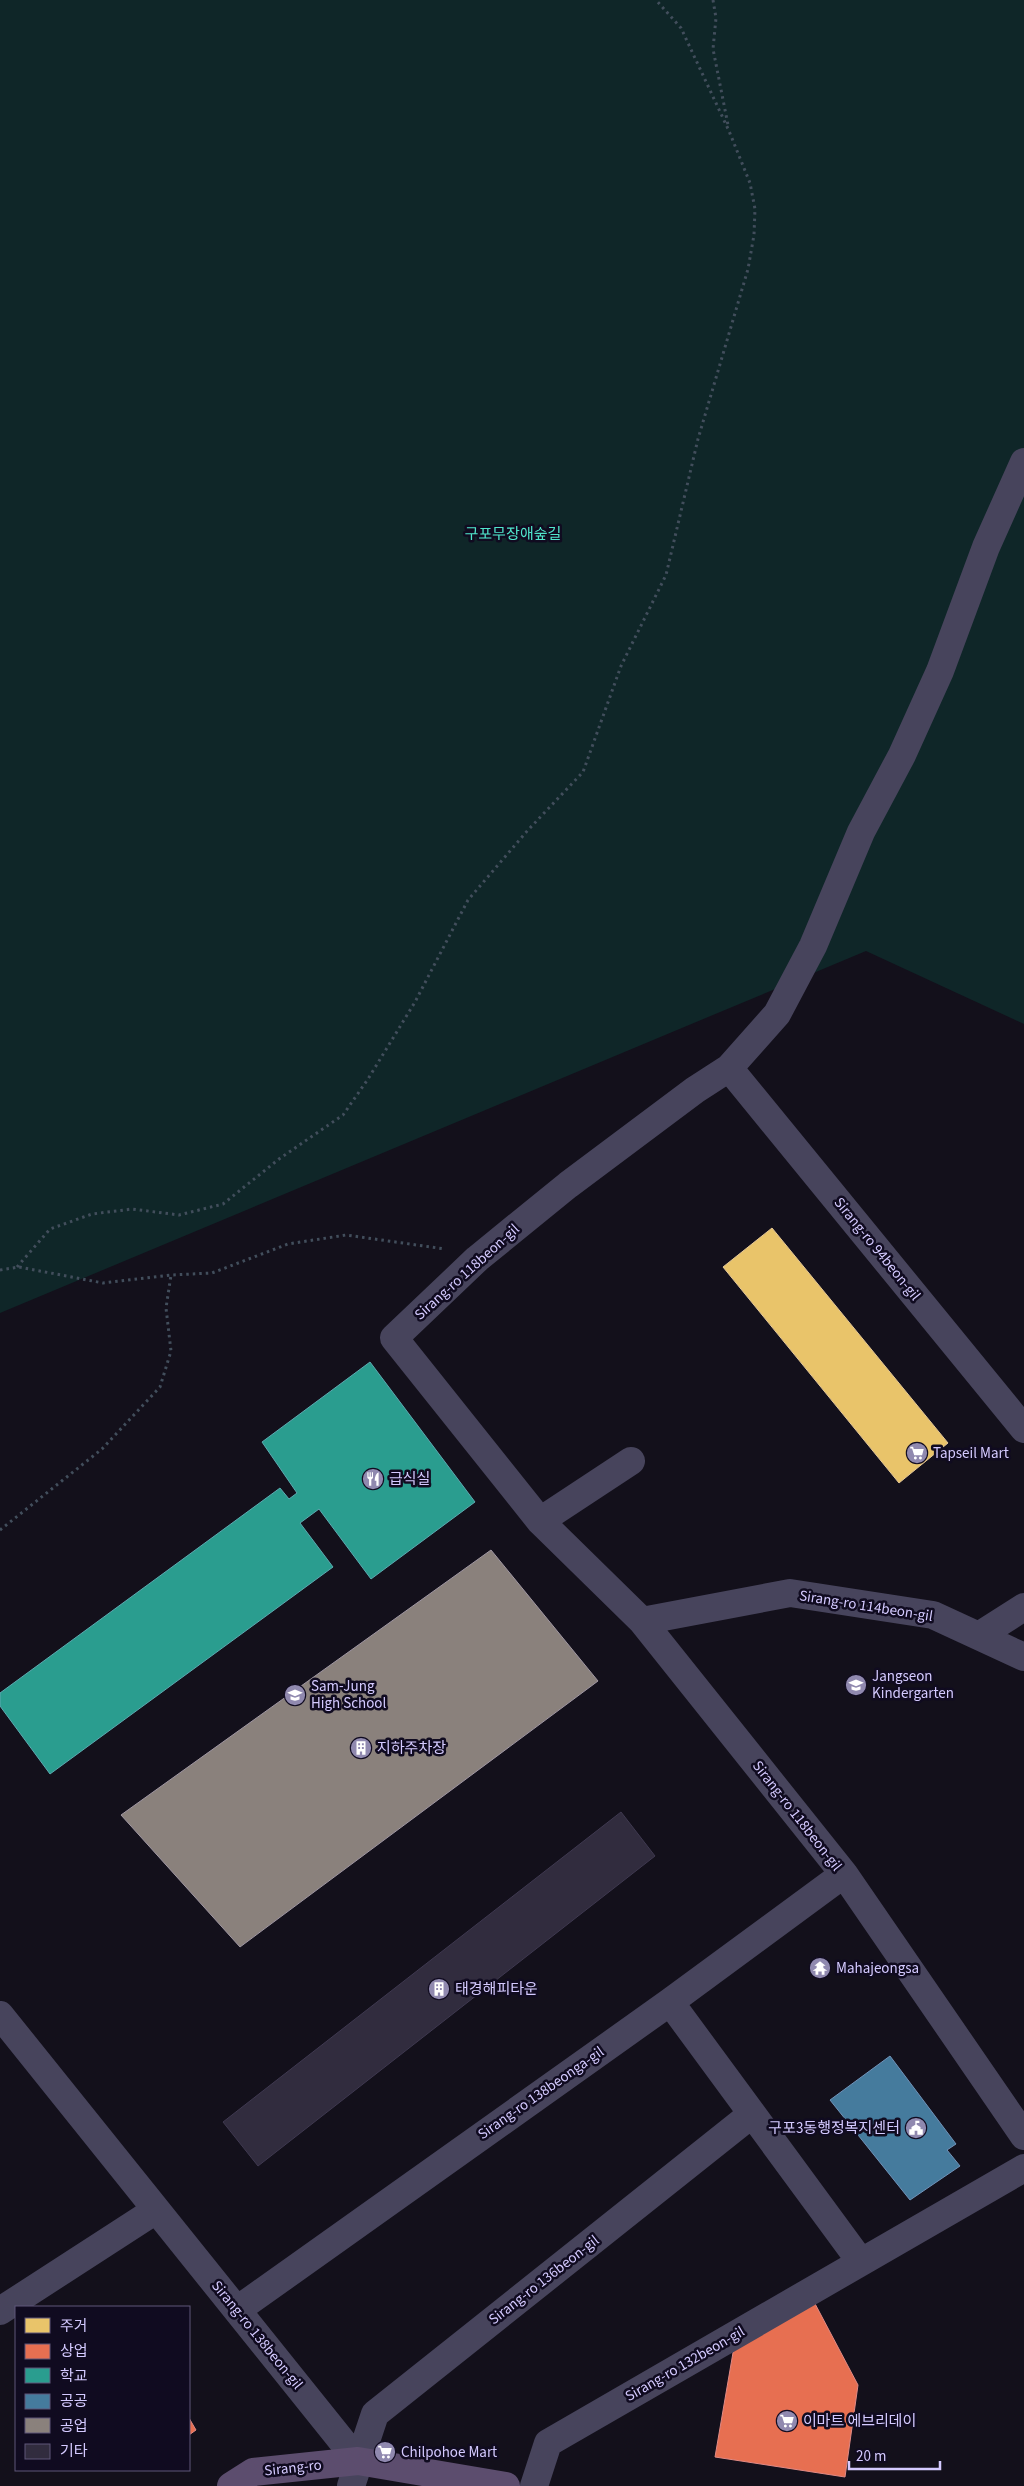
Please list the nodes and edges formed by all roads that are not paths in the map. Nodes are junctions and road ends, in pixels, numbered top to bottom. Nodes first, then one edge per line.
1 (1024, 462) edge
2 (730, 1068) junction
3 (1024, 1430) edge
4 (631, 1461) dead end
5 (540, 1520) junction
6 (1024, 1608) edge
7 (642, 1621) junction
8 (980, 1636) junction
9 (1024, 1656) edge
10 (844, 1874) junction
11 (670, 2002) junction
12 (3, 2028) edge
13 (752, 2114) junction
14 (1024, 2136) edge
15 (1024, 2168) edge
16 (156, 2210) junction
17 (861, 2262) junction
18 (237, 2310) junction
19 (0, 2311) edge
20 (355, 2474) edge
21 (231, 2486) edge
22 (506, 2486) edge
23 (534, 2486) edge

1 - 2 street, Sirang-ro 118beon-gil
2 - 3 street, Sirang-ro 94beon-gil
2 - 5 street, Sirang-ro 118beon-gil
4 - 5 street
5 - 7 street, Sirang-ro 118beon-gil
6 - 8 street
7 - 8 street, Sirang-ro 114beon-gil
7 - 10 street, Sirang-ro 118beon-gil
8 - 9 street, Sirang-ro 114beon-gil
10 - 11 street, Sirang-ro 138beonga-gil
10 - 14 street, Sirang-ro 118beon-gil
11 - 13 street
11 - 18 street, Sirang-ro 138beonga-gil
12 - 16 street, Sirang-ro 138beon-gil
13 - 17 street
13 - 20 street, Sirang-ro 136beon-gil
15 - 17 street, Sirang-ro 132beon-gil
16 - 18 street, Sirang-ro 138beon-gil
16 - 19 street
17 - 23 street, Sirang-ro 132beon-gil
18 - 20 street, Sirang-ro 138beon-gil
20 - 21 main road, Sirang-ro
20 - 22 main road, Sirang-ro

